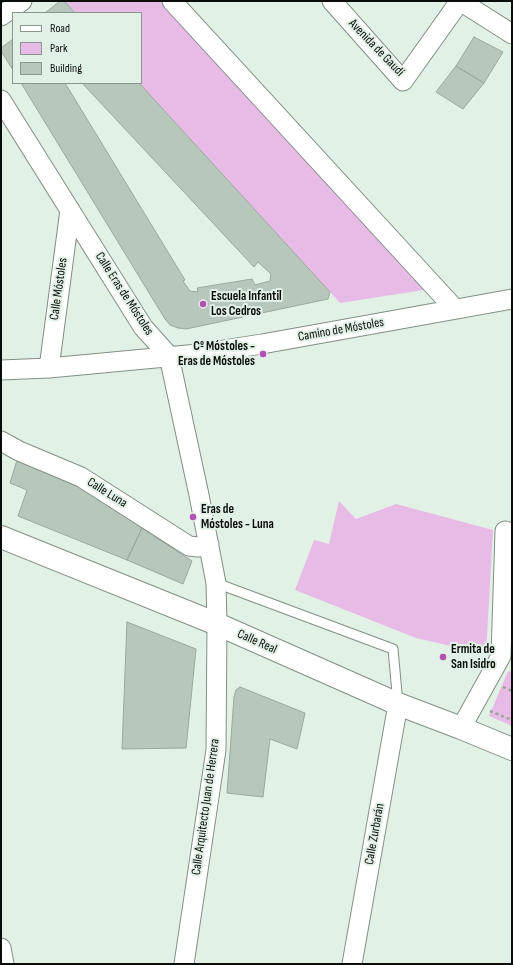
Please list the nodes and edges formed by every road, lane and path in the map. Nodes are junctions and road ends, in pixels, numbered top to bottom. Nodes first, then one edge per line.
1 (22, 1) edge
2 (172, 1) edge
3 (332, 1) edge
4 (460, 1) edge
5 (1, 16) edge
6 (512, 34) edge
7 (1, 100) edge
8 (70, 210) junction
9 (512, 299) edge
10 (455, 309) junction
11 (168, 356) junction
12 (49, 368) junction
13 (1, 370) edge
14 (1, 441) edge
15 (508, 532) edge
16 (1, 537) edge
17 (209, 544) junction
18 (216, 583) junction
19 (217, 624) junction
20 (506, 658) edge
21 (497, 685) dead end
22 (512, 691) edge
23 (398, 704) junction
24 (488, 710) dead end
25 (512, 720) edge
26 (461, 728) junction
27 (512, 749) edge
28 (1, 948) edge
29 (4, 964) edge
30 (184, 964) edge
31 (352, 964) edge

1 - 5 street
2 - 10 street
3 - 4 street, Avenida de Gaudí
4 - 6 street, Avenida de Gaudí
7 - 8 street, Calle Eras de Móstoles
8 - 11 street, Calle Eras de Móstoles
8 - 12 street, Calle Móstoles
9 - 10 street, Camino de Móstoles
10 - 11 street, Camino de Móstoles
11 - 12 street
11 - 17 street, Calle Eras de Móstoles
12 - 13 street
14 - 17 street, Calle Luna
15 - 20 street
16 - 19 street, Calle Real
17 - 18 street, Calle Eras de Móstoles
18 - 19 street, Calle Eras de Móstoles
18 - 23 lane
19 - 23 street, Calle Real
19 - 30 street, Calle Arquitecto Juan de Herrera
20 - 26 street
21 - 22 path
23 - 26 street, Calle Real
23 - 31 street, Calle Zurbarán
24 - 25 path
26 - 27 street, Calle Real
28 - 29 street

